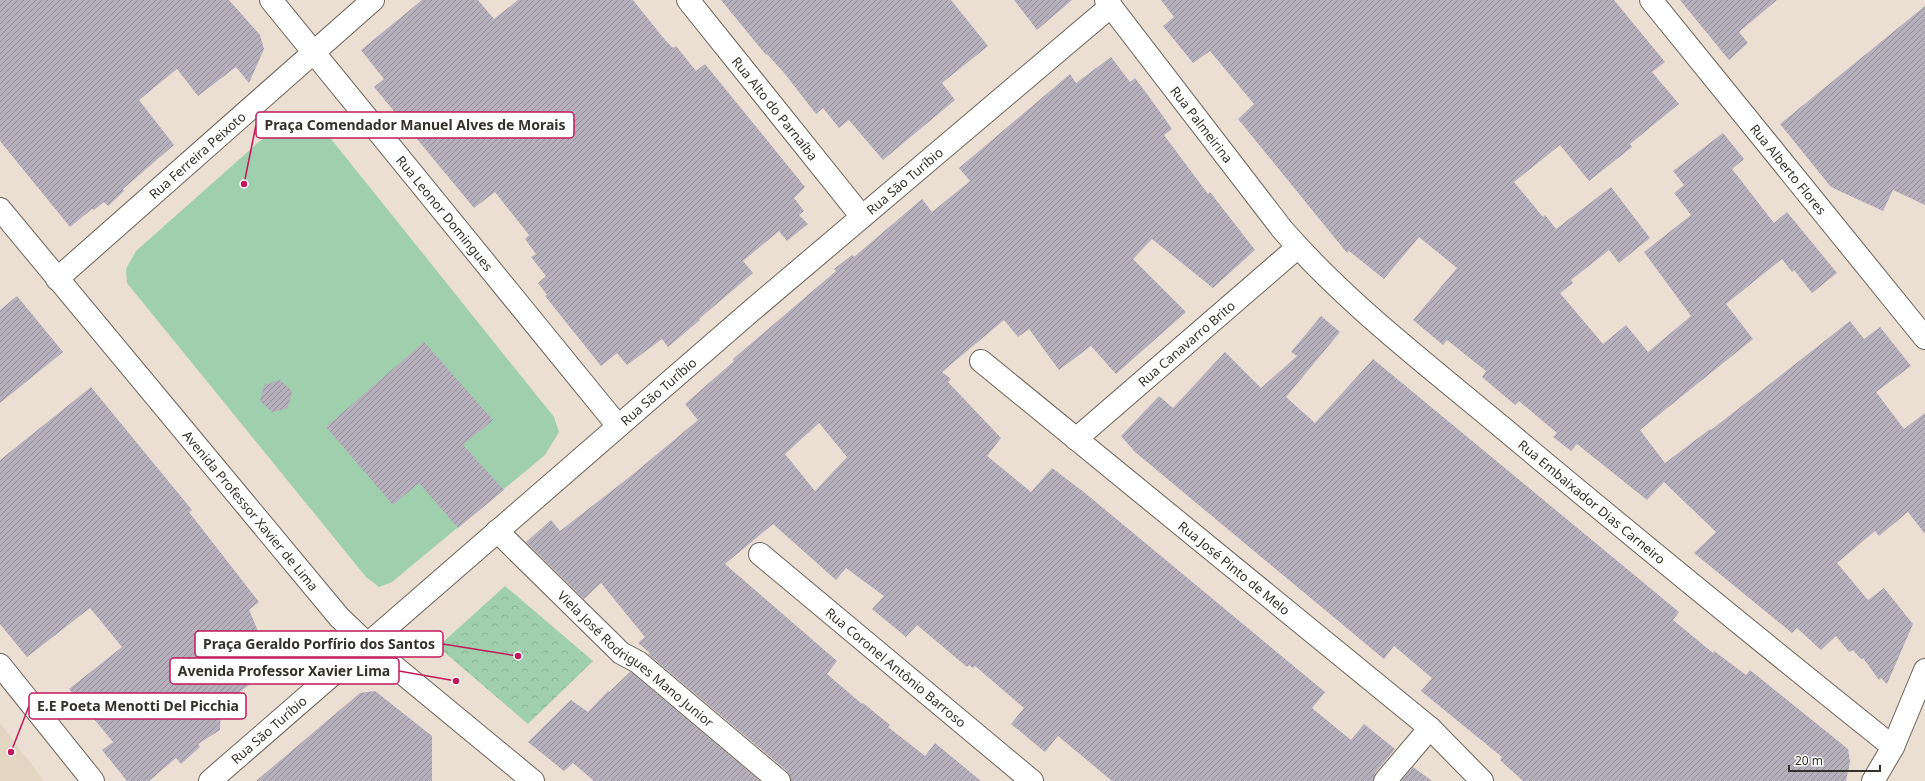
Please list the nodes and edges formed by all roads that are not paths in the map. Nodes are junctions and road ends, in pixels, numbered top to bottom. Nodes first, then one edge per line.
1 (271, 0) edge
2 (373, 0) edge
3 (688, 0) edge
4 (1651, 0) edge
5 (1109, 3) edge
6 (313, 52) junction
7 (0, 209) edge
8 (862, 217) junction
9 (1298, 247) junction
10 (57, 279) junction
11 (1925, 338) edge
12 (981, 361) dead end
13 (618, 426) junction
14 (1076, 439) junction
15 (497, 531) junction
16 (760, 554) dead end
17 (367, 644) junction
18 (0, 665) edge
19 (1925, 670) edge
20 (1430, 728) junction
21 (1893, 747) junction
22 (93, 781) edge
23 (210, 781) edge
24 (534, 781) edge
25 (780, 781) edge
26 (1032, 781) edge
27 (1385, 781) edge
28 (1482, 781) edge
29 (1873, 781) edge

1 - 6 street, Rua Leonor Domingues
2 - 6 street, Rua Ferreira Peixoto
3 - 8 street, Rua Alto do Parnaíba
4 - 11 street, Rua Alberto Flores
5 - 8 street, Rua São Turíbio
5 - 9 street, Rua Palmeirina
6 - 10 street, Rua Ferreira Peixoto
6 - 13 street, Rua Leonor Domingues
7 - 10 street, Avenida Professor Xavier de Lima
8 - 13 street, Rua São Turíbio
9 - 14 street, Rua Canavarro Brito
9 - 21 street, Rua Embaixador Dias Carneiro
10 - 17 street, Avenida Professor Xavier de Lima
12 - 14 street, Rua José Pinto de Melo
13 - 15 street, Rua São Turíbio
14 - 20 street, Rua José Pinto de Melo
15 - 17 street, Rua São Turíbio
15 - 25 street, Viela José Rodrigues Mano Junior
16 - 26 street, Rua Coronel Antônio Barroso
17 - 23 street, Rua São Turíbio
17 - 24 street, Avenida Professor Xavier de Lima
18 - 22 street
19 - 21 street
20 - 27 street
20 - 28 street, Rua José Pinto de Melo
21 - 29 street

